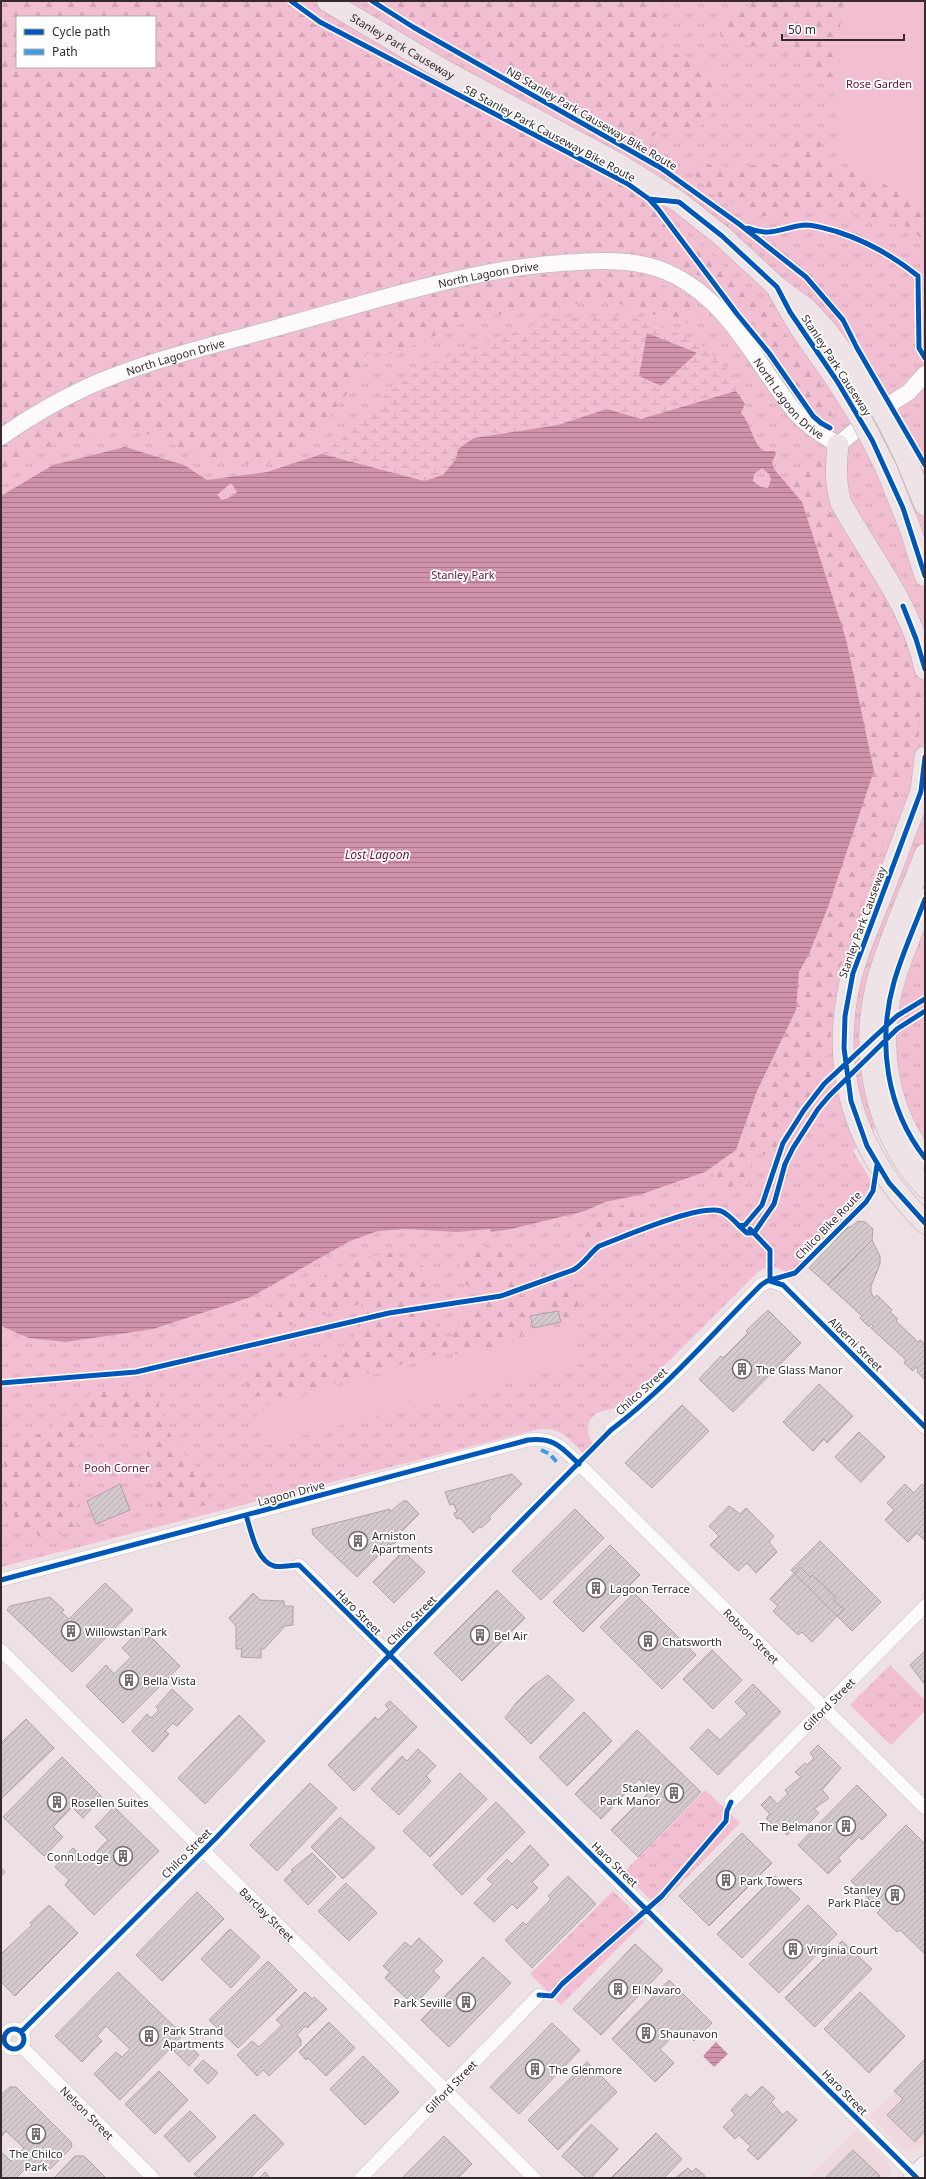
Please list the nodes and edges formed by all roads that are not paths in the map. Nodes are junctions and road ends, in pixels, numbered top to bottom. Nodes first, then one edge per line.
1 (327, 1) edge
2 (777, 287) junction
3 (925, 374) edge
4 (925, 387) edge
5 (908, 392) junction
6 (1, 437) edge
7 (838, 445) junction
8 (925, 505) edge
9 (925, 576) edge
10 (925, 669) edge
11 (925, 757) edge
12 (923, 786) edge
13 (925, 854) edge
14 (925, 899) edge
15 (891, 1115) junction
16 (917, 1163) edge
17 (925, 1187) edge
18 (925, 1223) edge
19 (770, 1281) joint
20 (925, 1427) edge
21 (611, 1430) dead end
22 (579, 1464) junction
23 (299, 1565) dead end
24 (1, 1580) edge
25 (925, 1606) edge
26 (1, 1650) edge
27 (389, 1656) junction
28 (824, 1708) junction
29 (731, 1802) dead end
30 (925, 1808) edge
31 (203, 1850) junction
32 (539, 1995) dead end
33 (4, 2030) edge
34 (21, 2032) junction
35 (21, 2046) junction
36 (4, 2050) edge
37 (446, 2090) junction
38 (917, 2174) edge
39 (153, 2178) edge
40 (361, 2178) edge
41 (534, 2178) edge

1 - 2 highway, Stanley Park Causeway
2 - 8 highway, Stanley Park Causeway, bridge
2 - 9 highway, Stanley Park Causeway, bridge
3 - 5 street, North Lagoon Drive
4 - 5 street, North Lagoon Drive
5 - 7 street, North Lagoon Drive
6 - 7 street, North Lagoon Drive
7 - 10 highway
11 - 12 highway, Stanley Park Causeway
12 - 18 highway, Stanley Park Causeway
13 - 15 highway
14 - 15 highway
15 - 16 highway
16 - 17 highway
19 - 20 street, Alberni Street
19 - 21 street, Chilco Street
22 - 24 street, Lagoon Drive
22 - 27 street, Chilco Street
22 - 28 street, Robson Street
23 - 27 street, Haro Street
25 - 28 street, Gilford Street
26 - 31 street, Barclay Street
27 - 31 street, Chilco Street
27 - 38 street, Haro Street
28 - 29 street, Gilford Street
28 - 30 street, Robson Street
31 - 34 street, Chilco Street
31 - 37 street, Barclay Street
32 - 37 street, Gilford Street
33 - 34 street
33 - 36 street
34 - 35 street
35 - 36 street
35 - 39 street, Nelson Street
37 - 40 street, Gilford Street
37 - 41 street, Barclay Street

